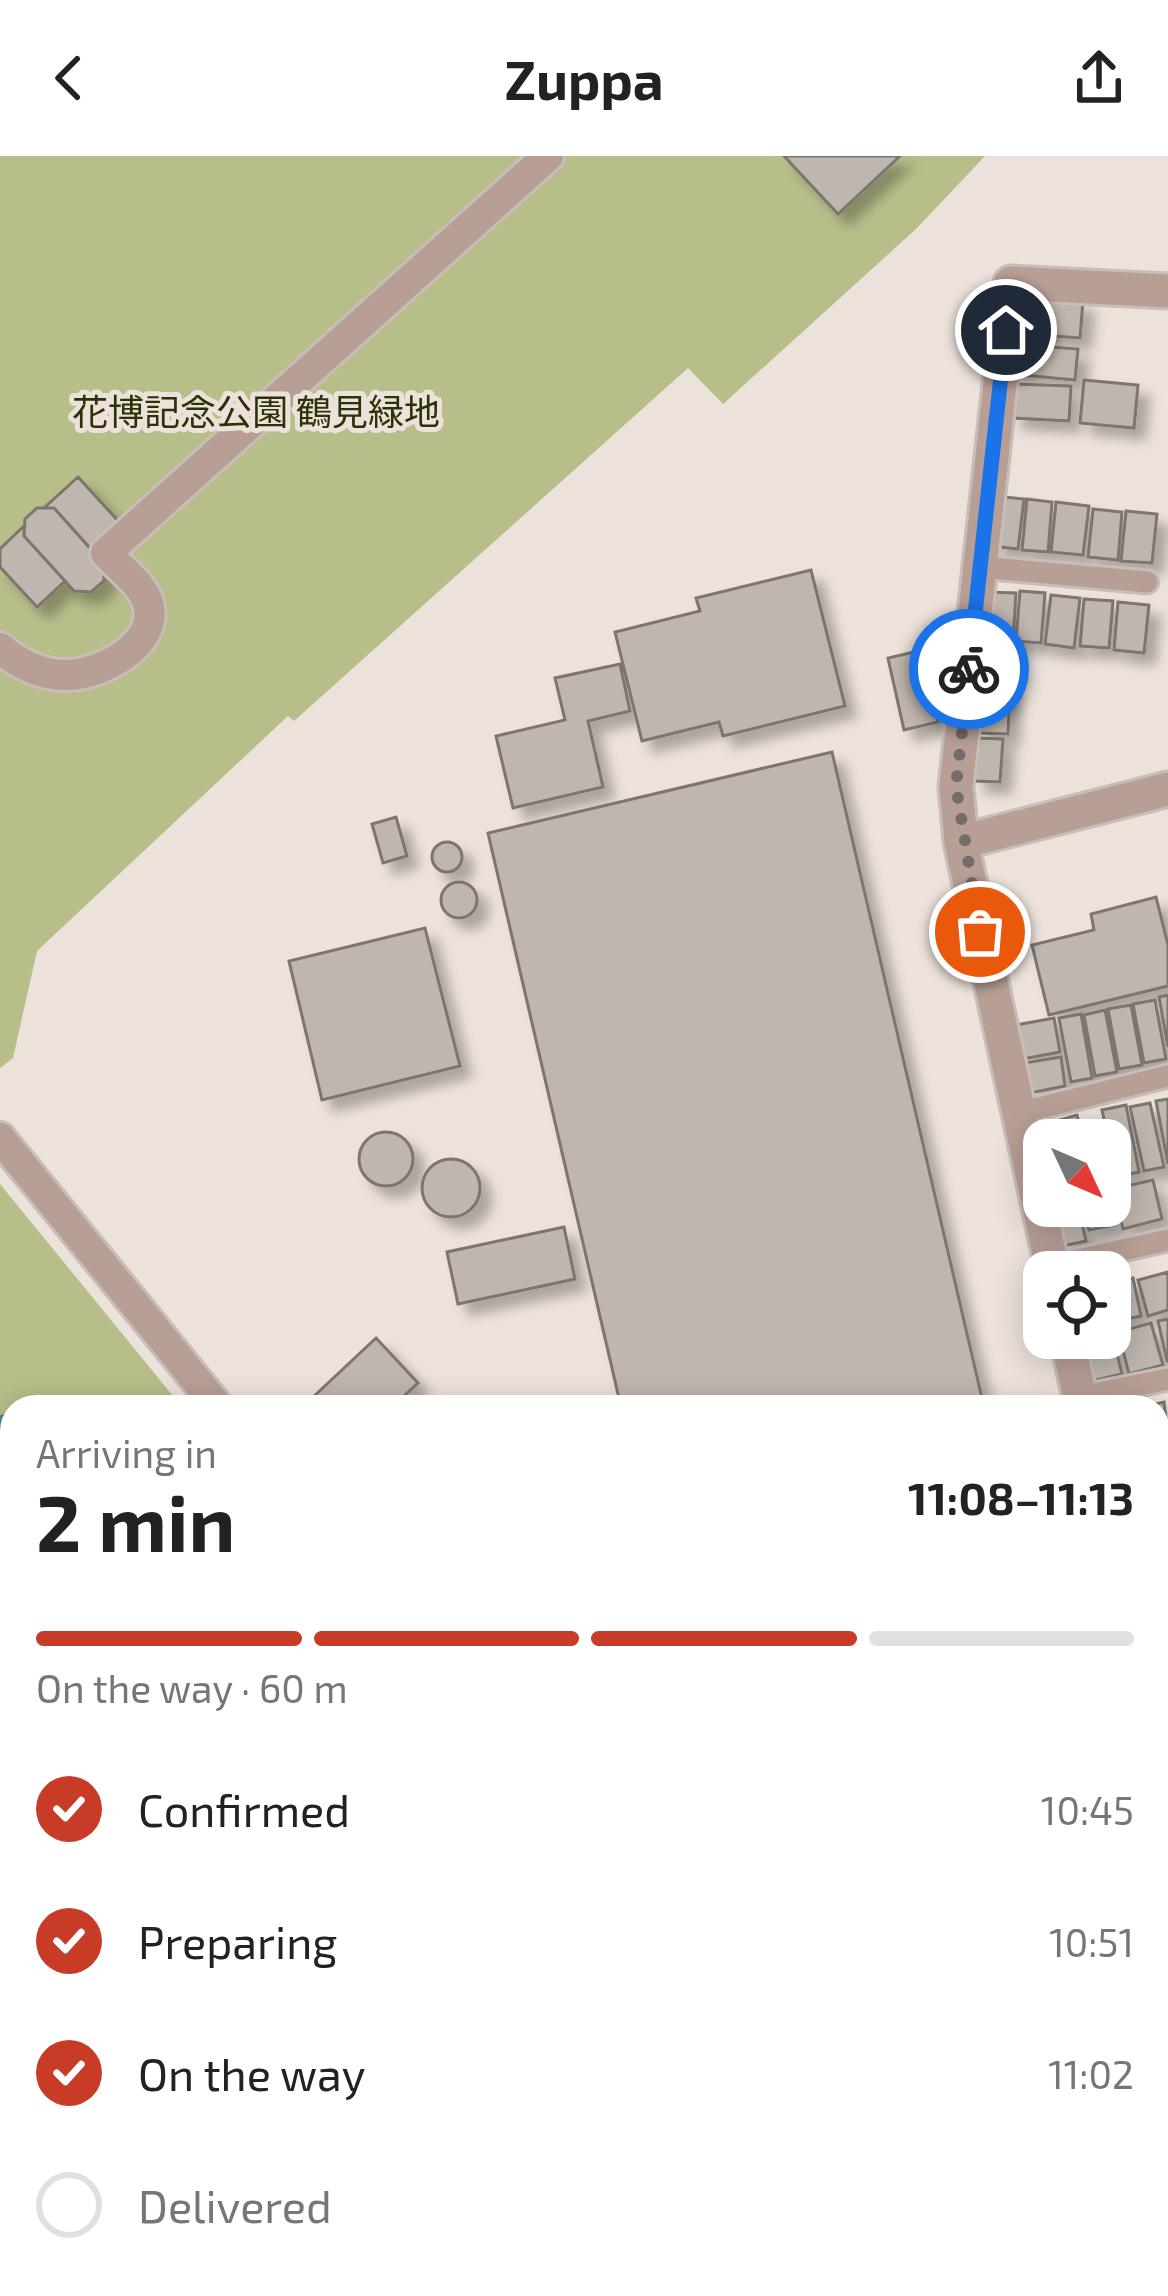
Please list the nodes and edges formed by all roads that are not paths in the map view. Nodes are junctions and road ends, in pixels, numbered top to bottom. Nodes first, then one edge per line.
1 (548, 156) edge
2 (1168, 291) edge
3 (980, 567) junction
4 (1147, 582) dead end
5 (0, 648) edge
6 (1168, 789) edge
7 (961, 842) junction
8 (1168, 1076) edge
9 (1018, 1113) junction
10 (0, 1138) edge
11 (1168, 1240) edge
12 (1048, 1251) edge
13 (1124, 1251) edge
14 (1071, 1359) edge
15 (1168, 1379) edge
16 (208, 1395) edge
17 (1079, 1395) edge
18 (1107, 1395) edge

1 - 5 street
2 - 3 street
3 - 4 lane
3 - 7 street
6 - 7 street
7 - 9 street
8 - 9 lane
9 - 12 street
10 - 16 street
11 - 13 lane
14 - 17 street
15 - 18 lane

